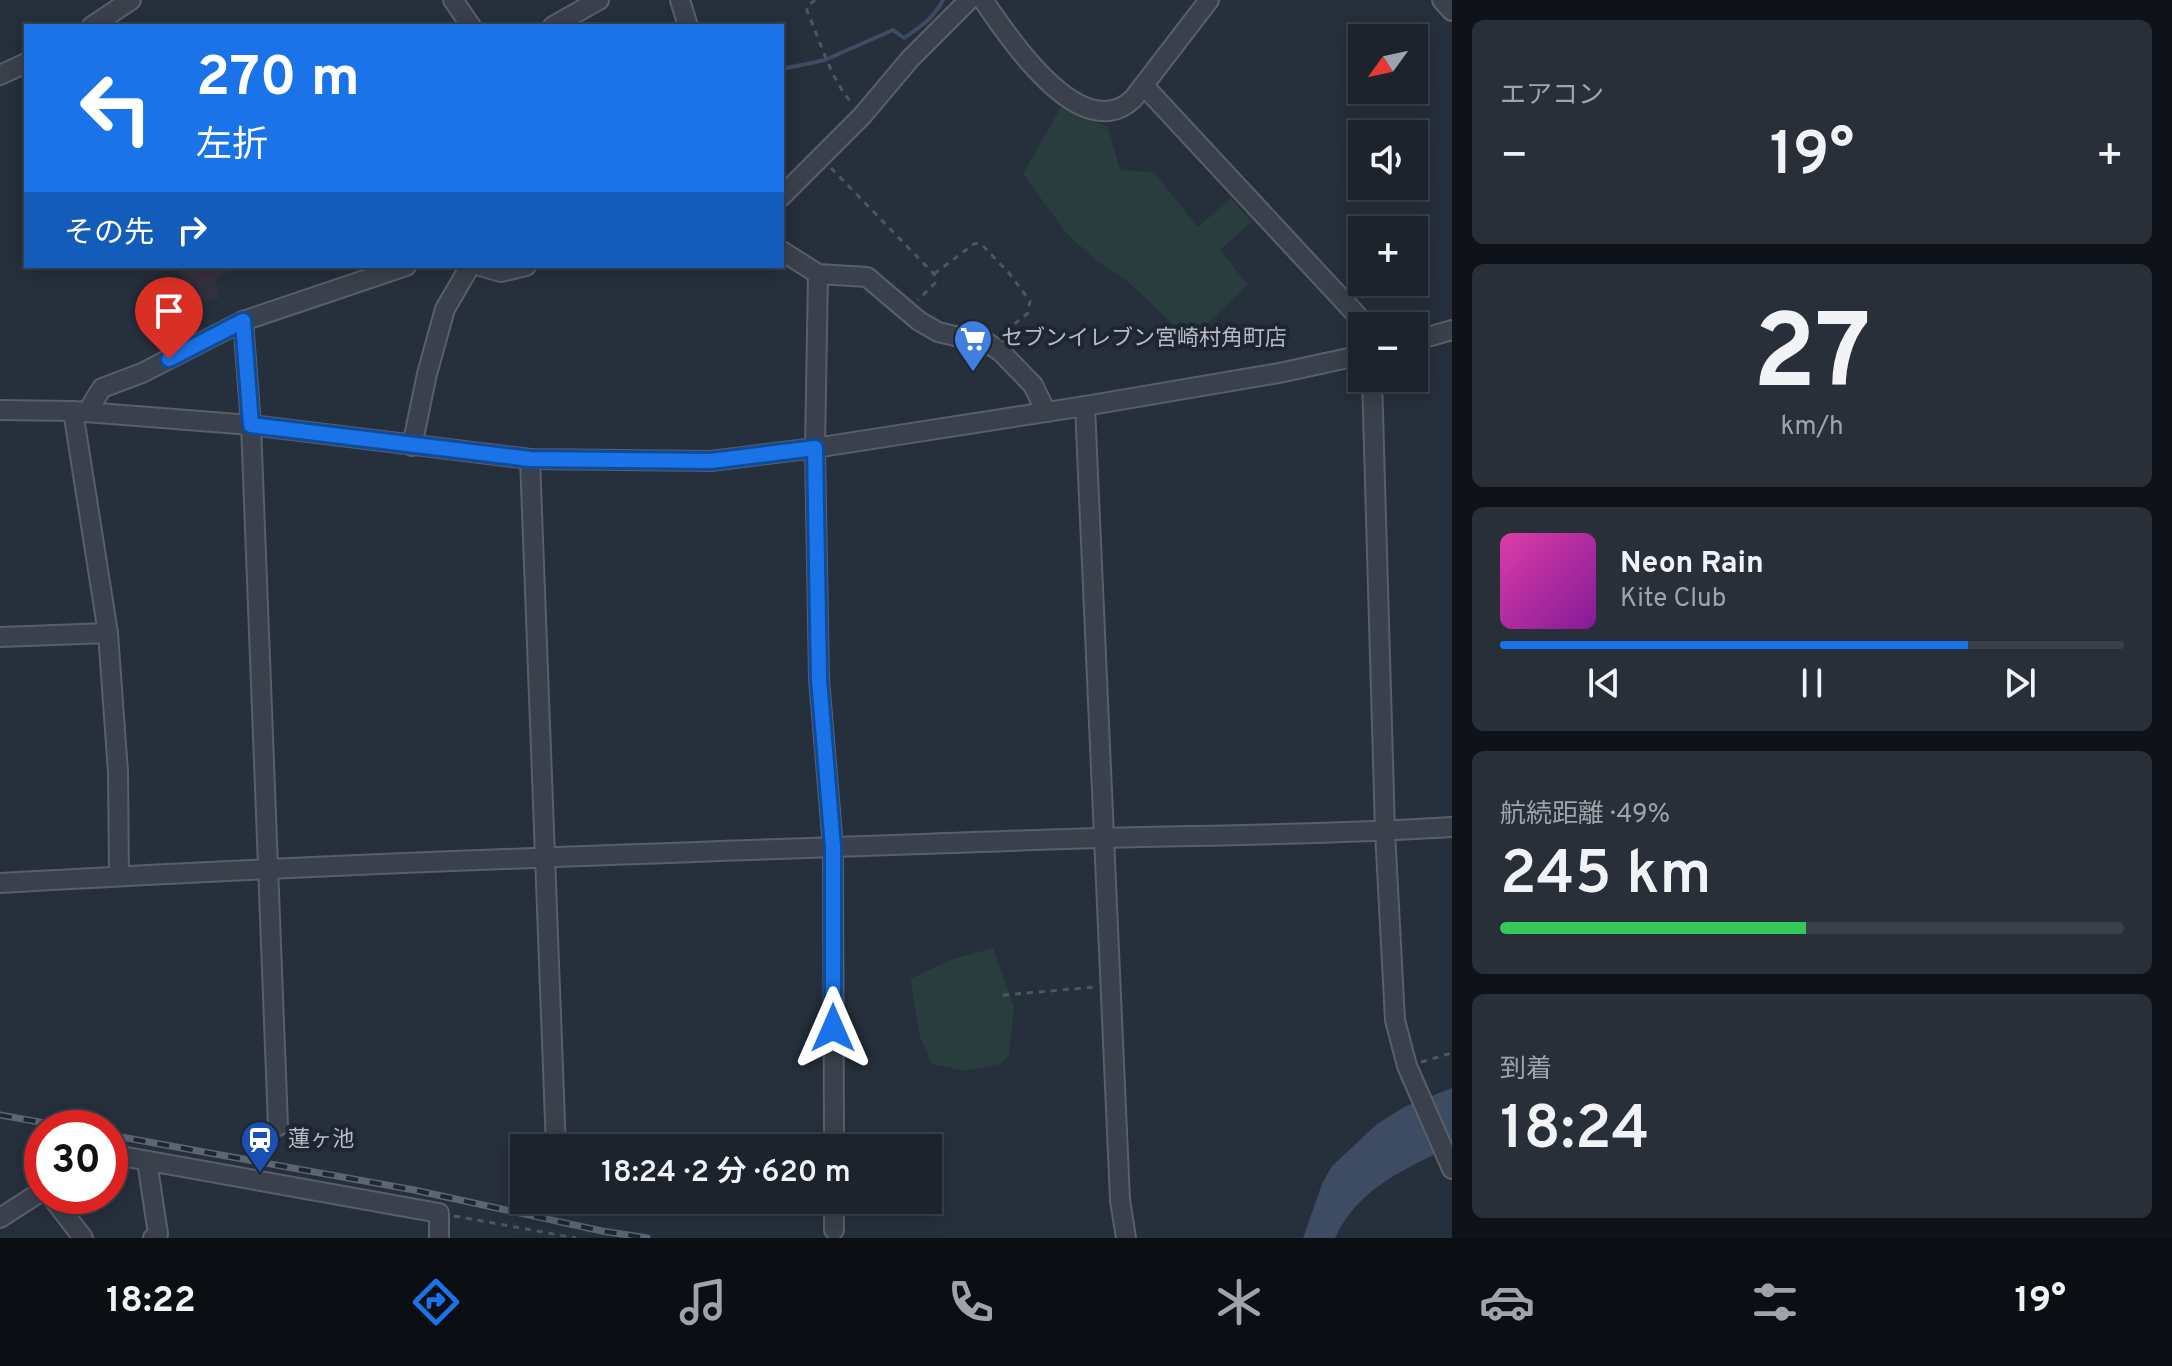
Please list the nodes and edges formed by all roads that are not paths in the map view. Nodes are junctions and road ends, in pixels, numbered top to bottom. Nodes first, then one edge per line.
1 (131, 0) edge
2 (453, 0) edge
3 (599, 0) edge
4 (680, 0) edge
5 (969, 0) edge
6 (983, 0) edge
7 (1209, 0) edge
8 (1442, 0) edge
9 (1452, 11) edge
10 (95, 24) edge
11 (470, 24) edge
12 (557, 24) edge
13 (687, 24) edge
14 (24, 64) edge
15 (0, 75) edge
16 (1145, 87) junction
17 (784, 194) edge
18 (784, 252) edge
19 (400, 268) edge
20 (469, 268) edge
21 (487, 268) edge
22 (518, 268) edge
23 (818, 274) junction
24 (1354, 312) edge
25 (243, 321) junction
26 (1452, 330) edge
27 (1428, 337) edge
28 (1348, 358) edge
29 (1372, 392) edge
30 (1085, 406) junction
31 (0, 410) edge
32 (80, 411) junction
33 (1046, 412) junction
34 (251, 425) junction
35 (412, 446) junction
36 (815, 448) junction
37 (530, 459) junction
38 (108, 633) junction
39 (0, 637) edge
40 (1452, 827) edge
41 (1385, 831) junction
42 (1105, 838) junction
43 (833, 847) junction
44 (546, 858) junction
45 (270, 867) junction
46 (119, 876) junction
47 (0, 883) edge
48 (278, 1126) dead end
49 (556, 1134) edge
50 (834, 1134) edge
51 (128, 1157) edge
52 (147, 1161) junction
53 (1452, 1169) edge
54 (24, 1203) edge
55 (65, 1214) edge
56 (834, 1214) edge
57 (0, 1218) edge
58 (834, 1230) dead end
59 (83, 1238) edge
60 (153, 1238) edge
61 (439, 1238) edge
62 (1126, 1238) edge

1 - 10 street
2 - 11 street
3 - 12 street
4 - 13 street
5 - 17 street
6 - 16 street
7 - 16 street
8 - 9 street
14 - 15 street
16 - 24 street
18 - 23 street
19 - 25 street
20 - 35 street
21 - 22 street
23 - 33 street
23 - 36 street
25 - 32 street
25 - 34 street
26 - 27 street
28 - 30 street
29 - 41 street
30 - 33 street
30 - 42 street
31 - 32 street
32 - 34 street
32 - 38 street
33 - 36 street
34 - 35 street
34 - 45 street
35 - 37 street
36 - 37 street
36 - 43 street
37 - 44 street
38 - 39 street
38 - 46 street
40 - 41 street
41 - 42 street
41 - 53 street
42 - 43 street
42 - 62 street
43 - 44 street
43 - 50 street
44 - 45 street
44 - 49 street
45 - 46 street
45 - 48 street
46 - 47 street
51 - 52 street
52 - 60 street
52 - 61 street
54 - 57 street
55 - 59 street
56 - 58 street

